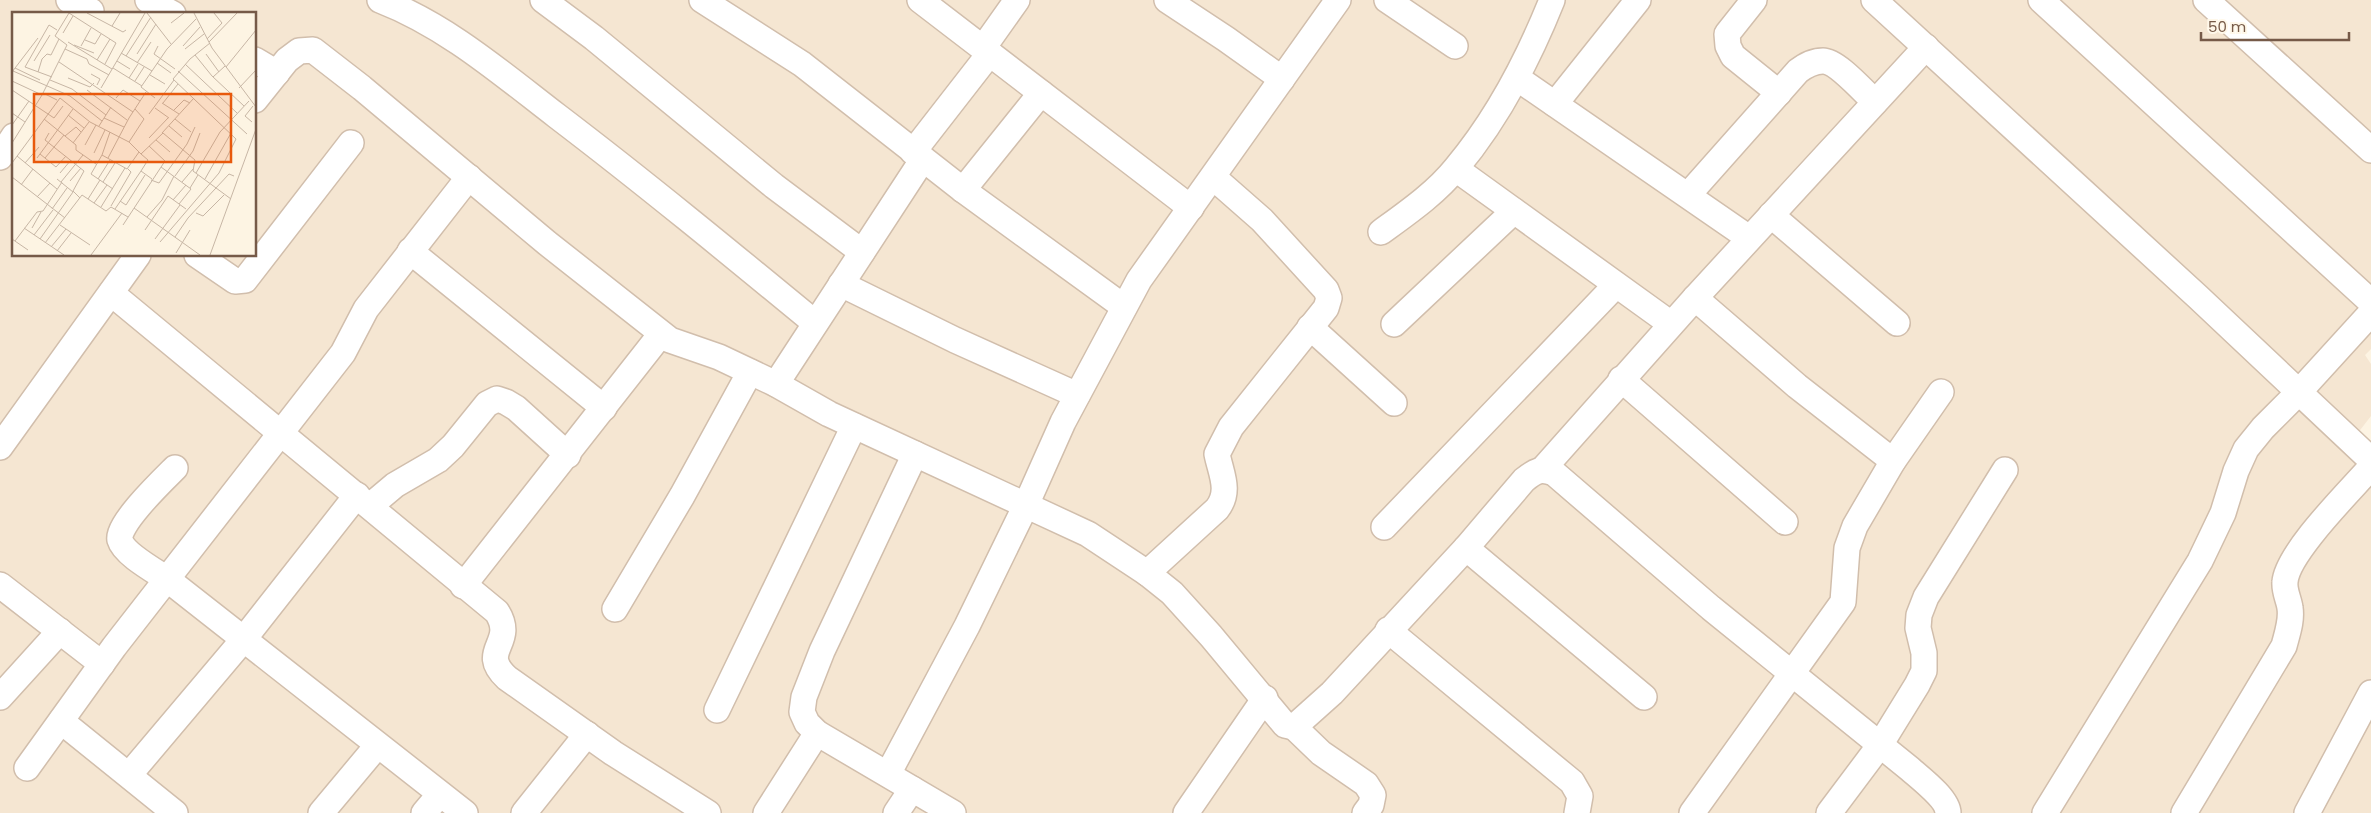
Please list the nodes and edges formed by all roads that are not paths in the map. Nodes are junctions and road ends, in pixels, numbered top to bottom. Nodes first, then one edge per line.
1 (69, 0) edge
2 (148, 0) edge
3 (380, 0) edge
4 (543, 0) edge
5 (702, 0) edge
6 (920, 0) edge
7 (1017, 0) edge
8 (1166, 0) edge
9 (1338, 0) edge
10 (1386, 0) edge
11 (1552, 0) edge
12 (1638, 0) edge
13 (1754, 0) edge
14 (1874, 0) edge
15 (2041, 0) edge
16 (2206, 0) edge
17 (93, 8) edge
18 (169, 12) edge
19 (1454, 46) dead end
20 (1926, 47) junction
21 (986, 51) junction
22 (256, 61) edge
23 (277, 72) junction
24 (1517, 78) junction
25 (1282, 79) junction
26 (1042, 93) junction
27 (1779, 93) junction
28 (256, 99) edge
29 (1875, 102) junction
30 (1555, 104) junction
31 (0, 122) edge
32 (12, 130) edge
33 (12, 139) edge
34 (351, 143) dead end
35 (2371, 150) edge
36 (918, 155) junction
37 (0, 158) edge
38 (1456, 168) junction
39 (469, 177) junction
40 (1213, 177) junction
41 (963, 190) junction
42 (1688, 195) junction
43 (1191, 208) junction
44 (1514, 211) junction
45 (1771, 215) junction
46 (1381, 232) dead end
47 (1749, 238) junction
48 (410, 250) junction
49 (862, 252) junction
50 (137, 256) edge
51 (198, 256) edge
52 (841, 284) junction
53 (1616, 284) junction
54 (111, 293) junction
55 (1695, 298) junction
56 (2371, 302) edge
57 (1124, 307) junction
58 (2371, 313) edge
59 (815, 323) junction
60 (1897, 323) dead end
61 (1394, 324) dead end
62 (1671, 324) junction
63 (1310, 327) junction
64 (661, 334) junction
65 (750, 372) junction
66 (1621, 379) junction
67 (776, 384) junction
68 (1941, 392) dead end
69 (2298, 393) junction
70 (1077, 395) junction
71 (1394, 403) dead end
72 (604, 408) junction
73 (854, 426) junction
74 (280, 432) junction
75 (0, 447) edge
76 (915, 454) junction
77 (568, 455) junction
78 (2371, 460) edge
79 (1893, 461) junction
80 (2371, 467) edge
81 (174, 468) dead end
82 (1543, 469) junction
83 (2005, 470) dead end
84 (363, 501) junction
85 (1026, 505) junction
86 (1785, 522) dead end
87 (1384, 527) dead end
88 (1466, 548) junction
89 (1147, 573) junction
90 (167, 580) junction
91 (0, 585) edge
92 (463, 586) junction
93 (615, 609) dead end
94 (1388, 630) junction
95 (60, 631) junction
96 (243, 640) junction
97 (102, 664) junction
98 (1792, 674) junction
99 (2371, 692) edge
100 (0, 697) edge
101 (1644, 697) dead end
102 (1265, 698) junction
103 (717, 710) dead end
104 (61, 721) junction
105 (1294, 727) junction
106 (817, 733) junction
107 (587, 734) junction
108 (1880, 745) junction
109 (377, 746) junction
110 (27, 768) dead end
111 (888, 774) junction
112 (129, 775) junction
113 (912, 789) junction
114 (440, 794) junction
115 (175, 813) edge
116 (321, 813) edge
117 (424, 813) edge
118 (465, 813) edge
119 (524, 813) edge
120 (708, 813) edge
121 (766, 813) edge
122 (896, 813) edge
123 (953, 813) edge
124 (1186, 813) edge
125 (1365, 813) edge
126 (1577, 813) edge
127 (1692, 813) edge
128 (1829, 813) edge
129 (1948, 813) edge
130 (2045, 813) edge
131 (2184, 813) edge
132 (2306, 813) edge

1 - 17 street
2 - 18 street
3 - 59 street
4 - 49 street
5 - 36 street
6 - 21 street
7 - 21 street
8 - 25 street
9 - 25 street
10 - 19 street
11 - 24 street
12 - 30 street
13 - 27 street
14 - 20 street
15 - 56 street
16 - 35 street
20 - 29 street
20 - 69 street
21 - 26 street
21 - 36 street
22 - 23 street
23 - 28 street
23 - 39 street
24 - 30 street
24 - 38 street
25 - 40 street
26 - 41 street
26 - 43 street
27 - 29 street
27 - 42 street
29 - 45 street
30 - 42 street
31 - 32 street
33 - 37 street
34 - 51 street
36 - 41 street
36 - 49 street
38 - 44 street
38 - 46 street
39 - 48 street
39 - 64 street
40 - 43 street
40 - 63 street
41 - 57 street
42 - 47 street
43 - 57 street
44 - 53 street
44 - 61 street
45 - 47 street
45 - 60 street
47 - 55 street
48 - 72 street
48 - 74 street
49 - 52 street
50 - 54 street
52 - 59 street
52 - 70 street
53 - 62 street
53 - 87 street
54 - 74 street
54 - 75 street
55 - 62 street
55 - 79 street
57 - 70 street
58 - 69 street
59 - 67 street
62 - 66 street
63 - 71 street
63 - 89 street
64 - 65 street
64 - 72 street
65 - 67 street
65 - 93 street
66 - 82 street
66 - 86 street
67 - 73 street
68 - 79 street
69 - 78 street
69 - 130 street
70 - 85 street
72 - 77 street
73 - 76 street
73 - 103 street
74 - 84 street
74 - 90 street
76 - 85 street
76 - 106 street
77 - 84 street
77 - 92 street
79 - 98 street
80 - 131 street
81 - 90 street
82 - 88 street
82 - 98 street
83 - 108 street
84 - 92 street
84 - 96 street
85 - 89 street
85 - 111 street
88 - 94 street
88 - 101 street
89 - 102 street
90 - 96 street
90 - 97 street
91 - 95 street
92 - 107 street
94 - 105 street
94 - 126 street
95 - 97 street
95 - 100 street
96 - 109 street
96 - 112 street
97 - 104 street
98 - 108 street
98 - 127 street
99 - 132 street
102 - 105 street
102 - 124 street
104 - 110 street
104 - 112 street
105 - 125 street
106 - 111 street
106 - 121 street
107 - 119 street
107 - 120 street
108 - 128 street
108 - 129 street
109 - 114 street
109 - 116 street
111 - 113 street
112 - 115 street
113 - 122 street
113 - 123 street
114 - 117 street
114 - 118 street

